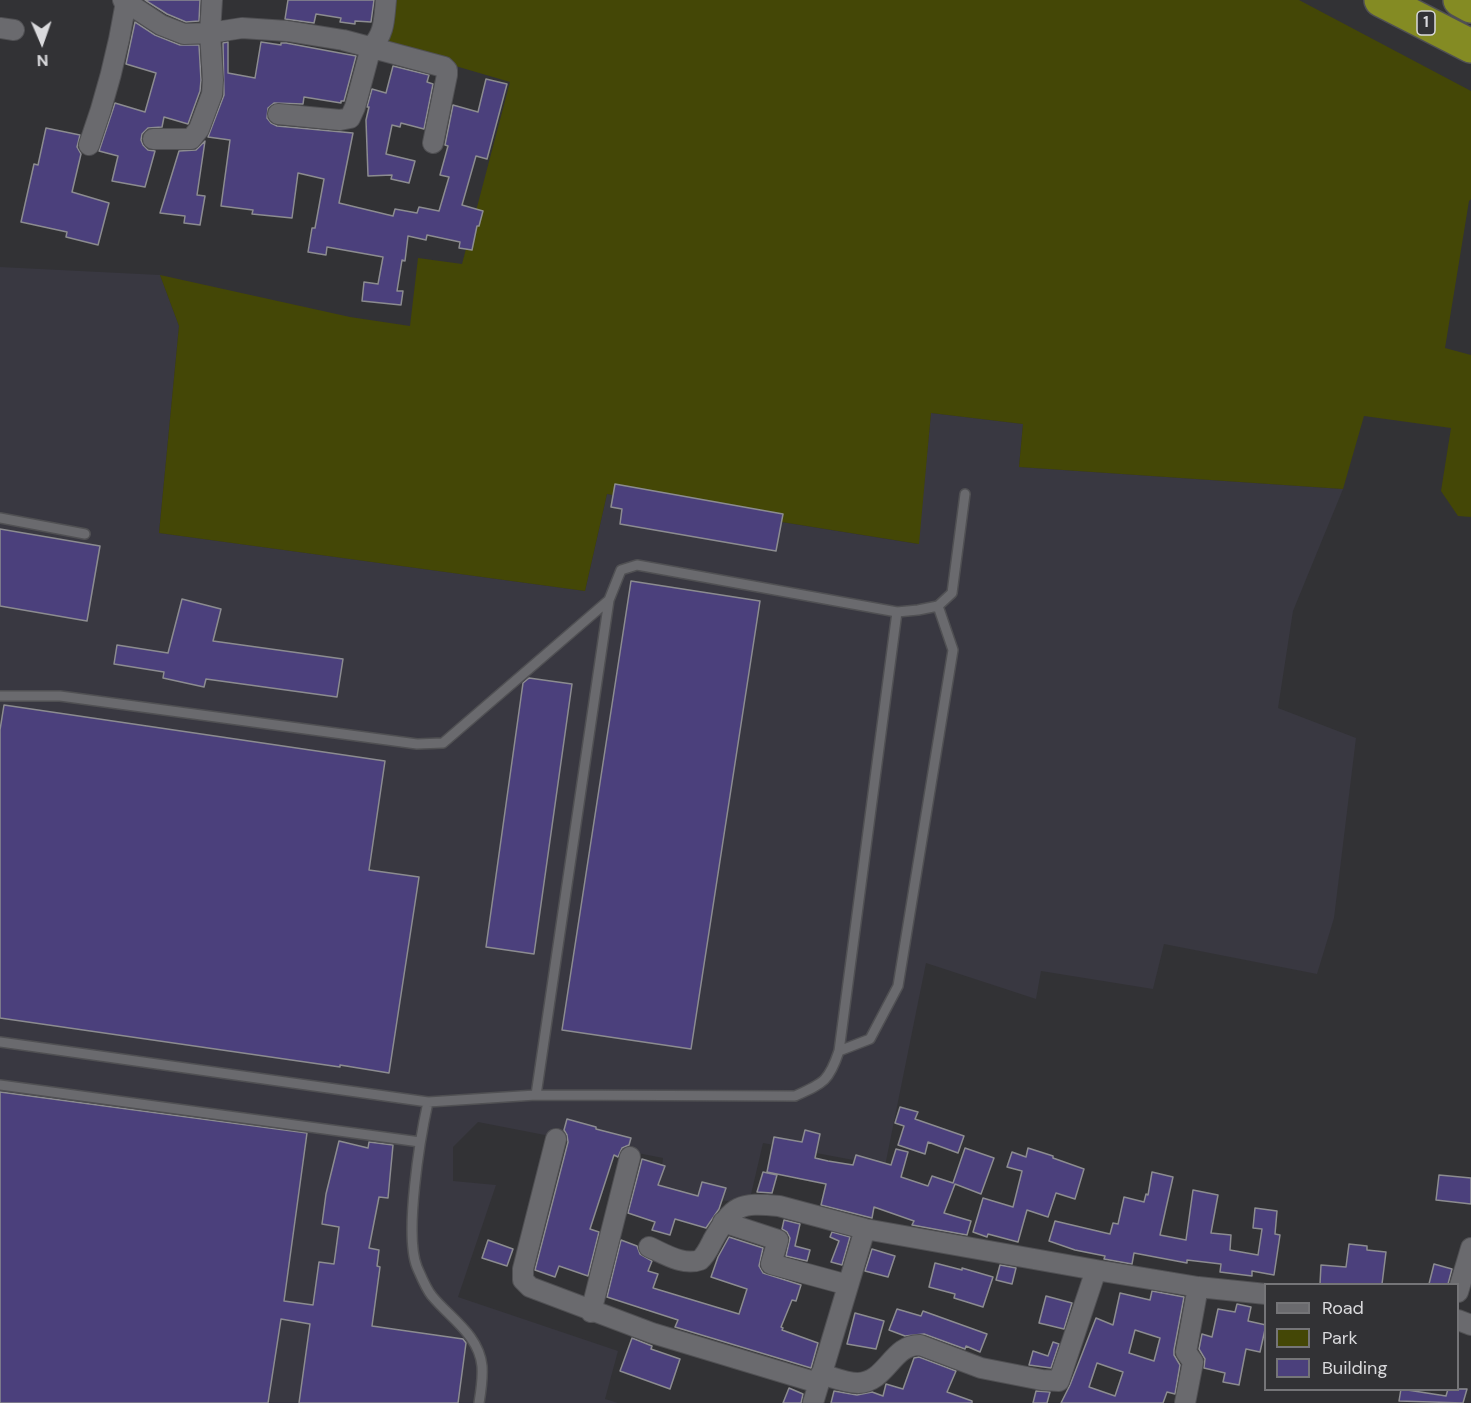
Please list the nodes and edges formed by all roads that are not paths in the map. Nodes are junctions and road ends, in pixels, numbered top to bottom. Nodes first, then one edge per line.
1 (212, 0) edge
2 (386, 0) edge
3 (1381, 0) edge
4 (1429, 0) edge
5 (1460, 0) edge
6 (125, 1) edge
7 (1471, 6) edge
8 (1471, 21) edge
9 (210, 33) junction
10 (1471, 46) edge
11 (371, 47) junction
12 (278, 114) dead end
13 (153, 139) dead end
14 (433, 143) dead end
15 (89, 145) dead end
16 (965, 494) dead end
17 (0, 518) edge
18 (85, 534) dead end
19 (609, 600) junction
20 (938, 606) junction
21 (897, 612) junction
22 (0, 696) edge
23 (0, 1042) edge
24 (838, 1051) junction
25 (0, 1085) edge
26 (536, 1095) junction
27 (428, 1102) junction
28 (556, 1139) dead end
29 (420, 1142) junction
30 (630, 1157) dead end
31 (723, 1222) junction
32 (865, 1229) junction
33 (649, 1247) dead end
34 (1471, 1248) edge
35 (1096, 1270) junction
36 (848, 1285) junction
37 (1198, 1287) junction
38 (1459, 1289) edge
39 (1264, 1294) edge
40 (591, 1312) junction
41 (819, 1378) junction
42 (479, 1403) edge
43 (813, 1403) edge
44 (1185, 1403) edge

1 - 9 street
2 - 11 street
3 - 10 highway, 1
4 - 8 highway, 1
5 - 7 highway
6 - 9 street
6 - 15 street
9 - 11 street
9 - 13 street
11 - 12 street
11 - 14 street
16 - 20 lane
17 - 18 lane
19 - 21 lane
19 - 22 lane
19 - 26 lane
20 - 21 lane
20 - 24 lane
21 - 24 lane
23 - 27 lane
24 - 26 lane
25 - 29 lane
26 - 27 lane
27 - 29 lane
28 - 40 street
29 - 42 lane
30 - 40 street
31 - 32 street
31 - 33 street
31 - 36 street
32 - 35 street
32 - 36 street
34 - 38 street
35 - 37 street
35 - 41 street
36 - 41 street
37 - 39 street
37 - 44 street
40 - 41 street
41 - 43 street

